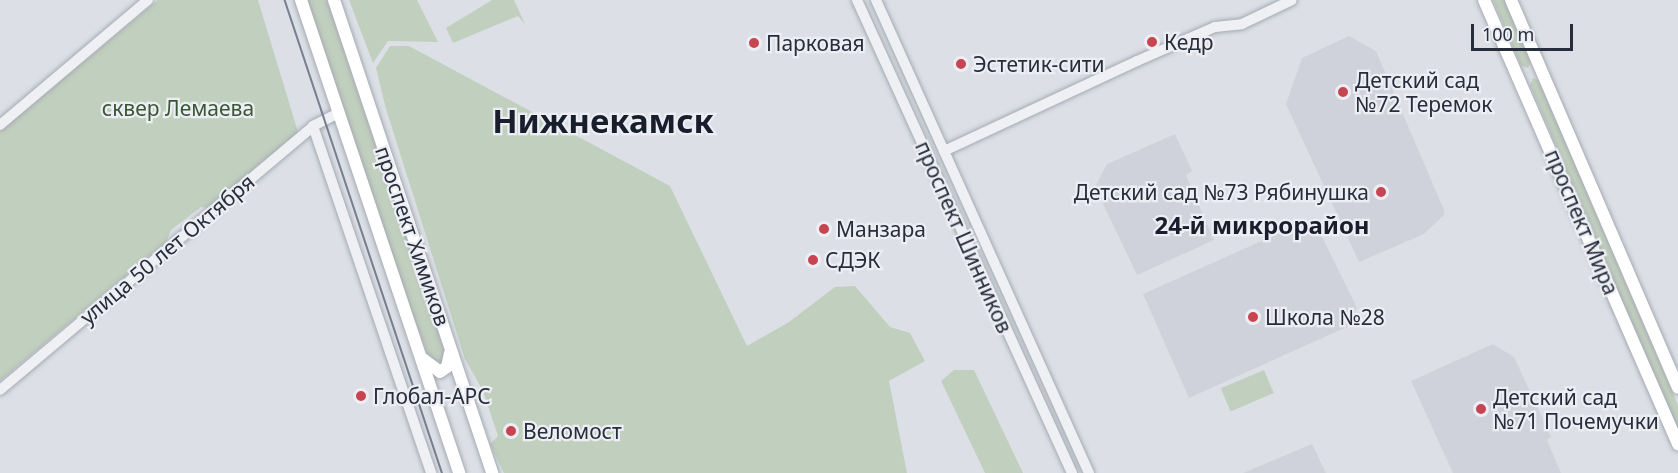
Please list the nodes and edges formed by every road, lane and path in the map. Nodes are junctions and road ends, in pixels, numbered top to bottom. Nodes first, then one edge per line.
1 (148, 0) edge
2 (301, 0) edge
3 (334, 0) edge
4 (857, 0) edge
5 (876, 0) edge
6 (1292, 0) edge
7 (1484, 0) edge
8 (1510, 0) edge
9 (1539, 62) junction
10 (1516, 70) junction
11 (338, 113) junction
12 (0, 125) edge
13 (313, 126) junction
14 (944, 152) junction
15 (450, 348) junction
16 (420, 356) junction
17 (1678, 388) edge
18 (0, 390) edge
19 (1678, 445) edge
20 (431, 473) edge
21 (459, 473) edge
22 (492, 473) edge
23 (1072, 473) edge
24 (1089, 473) edge

1 - 12 street
2 - 11 main road, проспект Химиков
3 - 15 main road, проспект Химиков
4 - 23 street, проспект Шинников
5 - 14 street, проспект Шинников
6 - 14 street
7 - 10 main road, проспект Мира
8 - 9 main road, проспект Мира
9 - 10 main road
9 - 17 main road, проспект Мира
10 - 19 main road, проспект Мира
11 - 13 street, улица 50 лет Октября
11 - 16 main road, проспект Химиков
13 - 18 street, улица 50 лет Октября
13 - 20 street
14 - 24 street, проспект Шинников
15 - 16 main road
15 - 22 main road, проспект Химиков
16 - 21 main road, проспект Химиков

